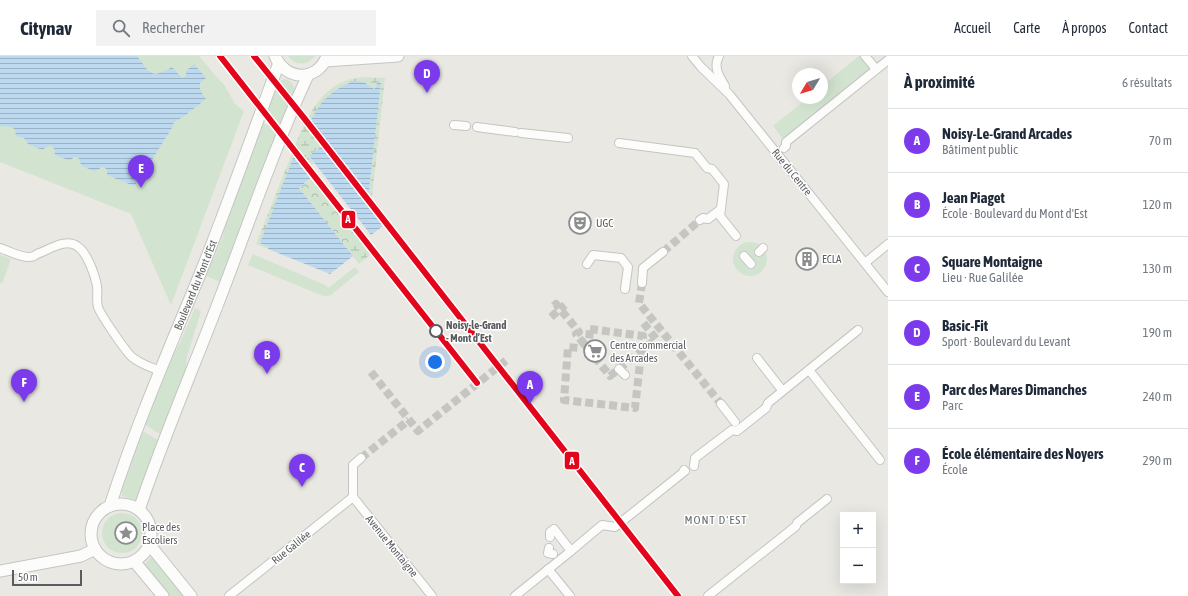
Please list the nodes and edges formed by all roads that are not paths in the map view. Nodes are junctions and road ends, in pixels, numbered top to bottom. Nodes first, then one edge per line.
1 (398, 56) edge
2 (692, 56) edge
3 (719, 56) edge
4 (866, 56) edge
5 (326, 58) edge
6 (277, 60) edge
7 (888, 60) edge
8 (876, 69) junction
9 (308, 75) junction
10 (729, 94) junction
11 (454, 125) dead end
12 (466, 126) dead end
13 (477, 127) dead end
14 (568, 138) dead end
15 (619, 144) dead end
16 (784, 148) dead end
17 (719, 207) junction
18 (700, 220) tunnel mouth
19 (736, 236) dead end
20 (888, 244) edge
21 (0, 248) edge
22 (663, 252) tunnel mouth
23 (865, 263) junction
24 (587, 264) dead end
25 (642, 283) tunnel mouth
26 (625, 289) dead end
27 (888, 292) edge
28 (858, 330) dead end
29 (757, 358) dead end
30 (809, 370) junction
31 (160, 371) junction
32 (782, 390) junction
33 (721, 404) tunnel mouth
34 (735, 422) dead end
35 (361, 458) tunnel mouth
36 (880, 460) dead end
37 (694, 466) dead end
38 (684, 470) dead end
39 (352, 497) junction
40 (827, 499) dead end
41 (110, 506) junction
42 (138, 510) junction
43 (550, 537) dead end
44 (149, 544) junction
45 (95, 549) junction
46 (571, 550) junction
47 (134, 561) junction
48 (548, 569) junction
49 (0, 572) edge
50 (163, 596) edge
51 (191, 596) edge
52 (229, 596) edge
53 (432, 596) edge
54 (515, 596) edge
55 (570, 596) edge
56 (708, 596) edge

1 - 5 main road
2 - 10 street, Rue du Centre
3 - 10 street
4 - 8 street
5 - 9 main road
6 - 9 main road
6 - 31 main road, Boulevard du Mont d'Est
7 - 8 street
8 - 16 street
9 - 42 main road
10 - 23 street, Rue du Centre
11 - 12 street
13 - 14 street
15 - 17 street
17 - 18 street
17 - 19 street
20 - 23 street
21 - 31 street
22 - 25 street
23 - 27 street, Rue du Centre
24 - 26 street
28 - 30 street
29 - 32 street
30 - 32 street
30 - 36 street
31 - 41 main road, Boulevard du Mont d'Est
32 - 37 street
33 - 34 street
35 - 39 street
38 - 46 street
39 - 52 street, Rue Galilée
39 - 53 street, Avenue Montaigne
40 - 56 street
41 - 42 main road
41 - 45 main road
42 - 44 main road
43 - 46 street
44 - 47 main road
44 - 51 main road
45 - 47 main road
45 - 49 main road
46 - 48 street
47 - 50 main road
48 - 54 street
48 - 55 street

